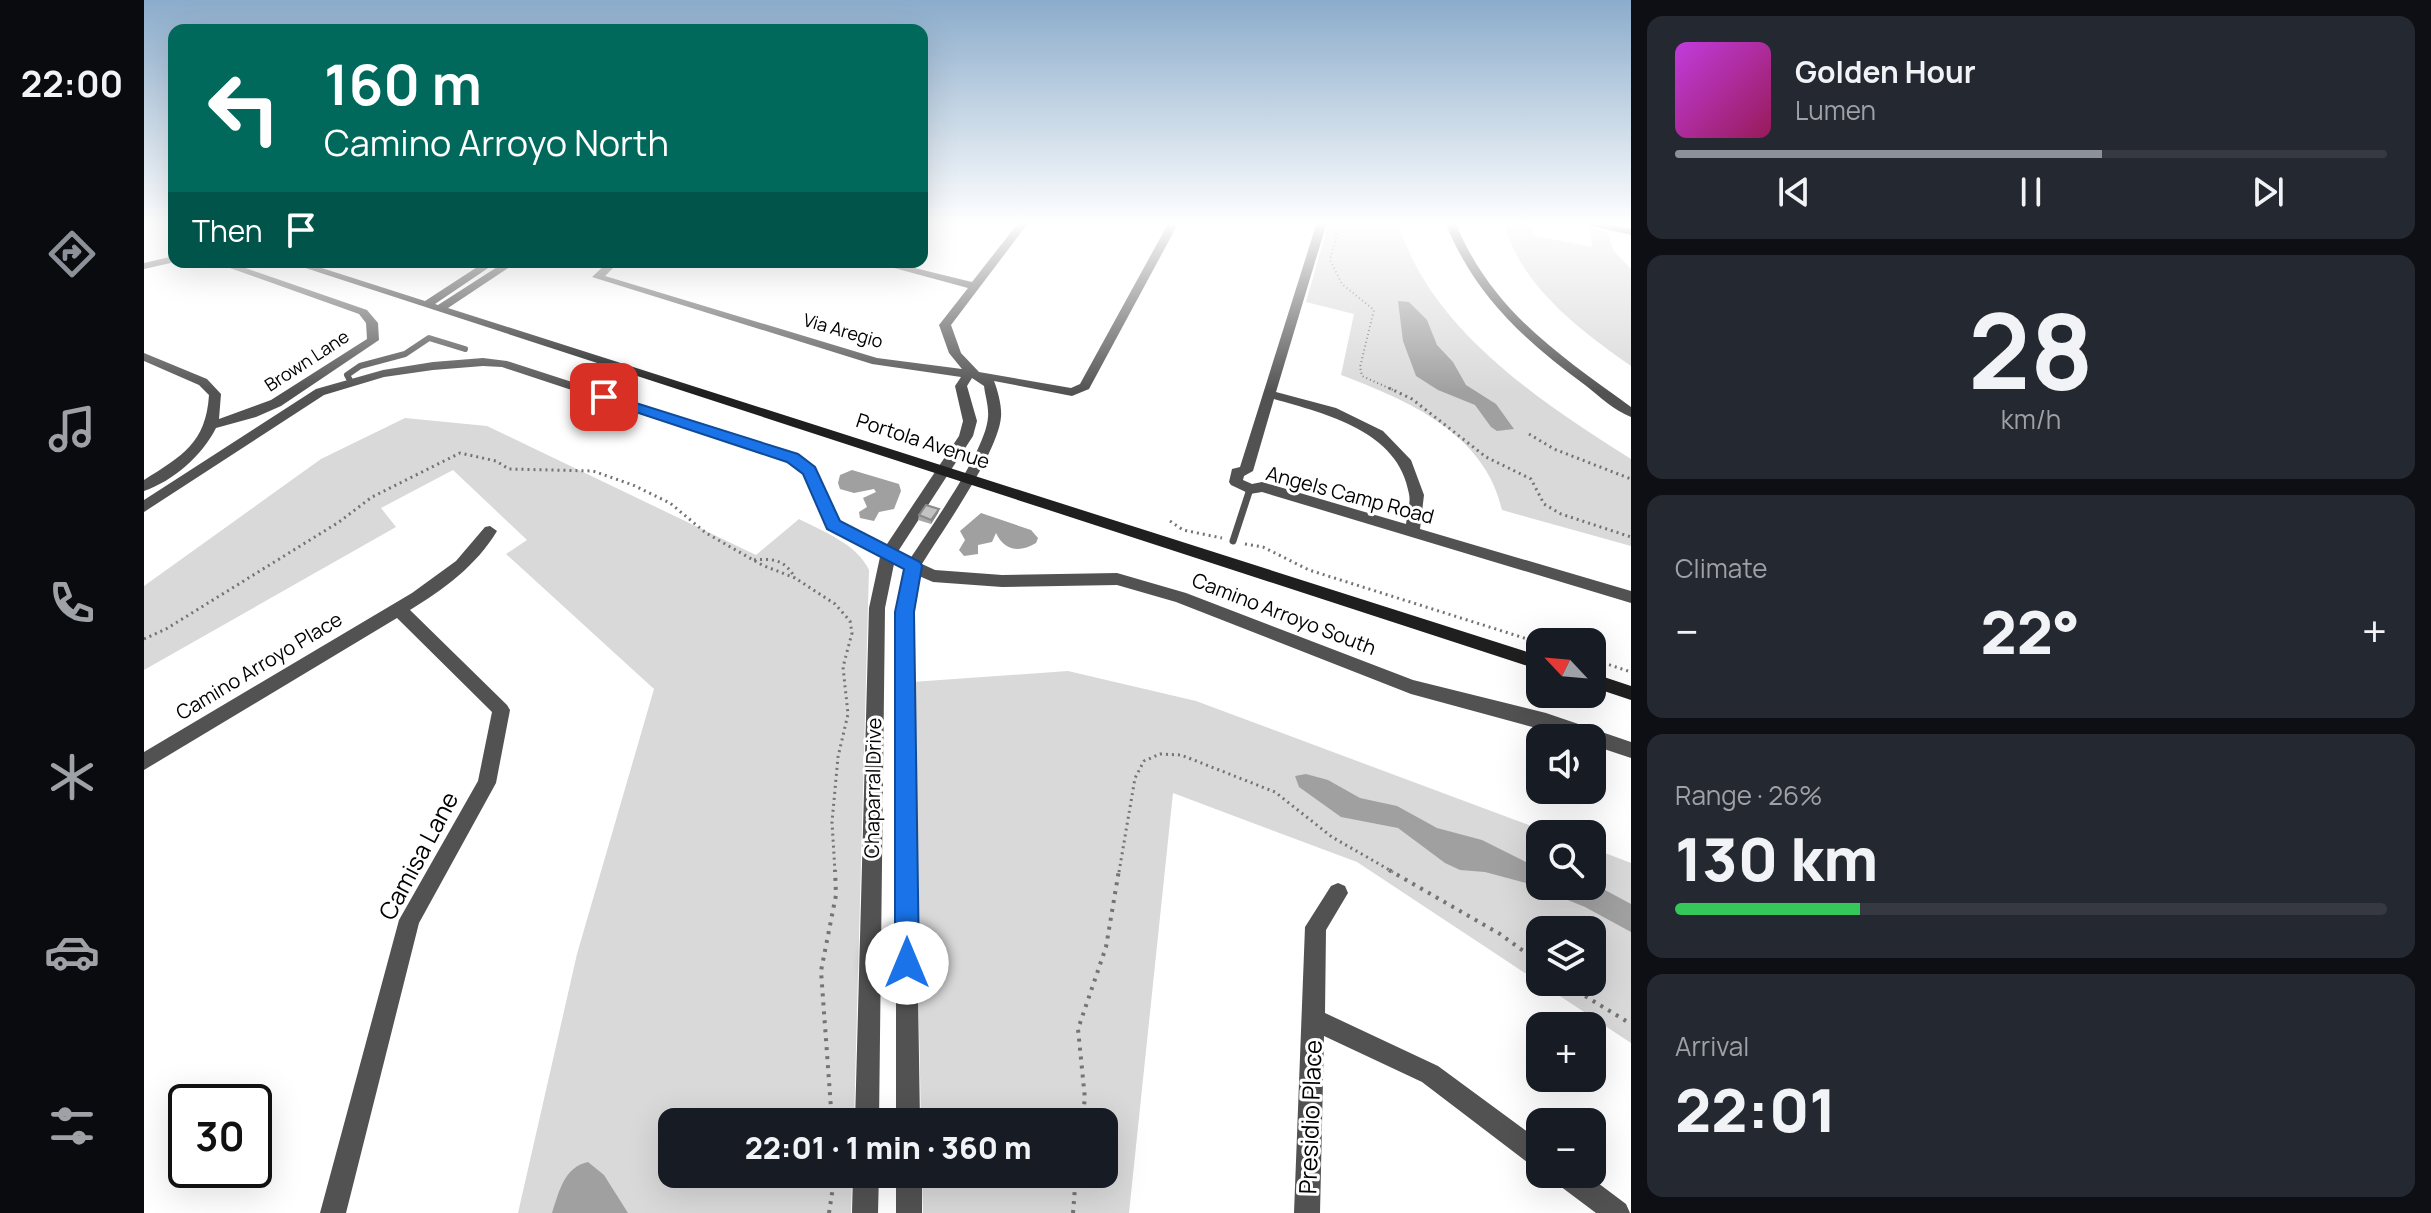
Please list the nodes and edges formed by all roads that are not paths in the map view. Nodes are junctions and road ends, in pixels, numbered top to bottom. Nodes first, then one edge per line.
1 (266, 279) edge
2 (344, 279) edge
3 (467, 279) edge
4 (487, 279) edge
5 (602, 279) edge
6 (944, 279) edge
7 (980, 279) edge
8 (1143, 279) edge
9 (1305, 279) edge
10 (1479, 279) edge
11 (974, 286) junction
12 (426, 305) junction
13 (440, 309) junction
14 (465, 349) dead end
15 (144, 357) edge
16 (969, 373) junction
17 (351, 382) junction
18 (1269, 394) junction
19 (1631, 413) edge
20 (213, 425) junction
21 (944, 472) junction
22 (968, 479) junction
23 (144, 486) edge
24 (1250, 489) junction
25 (144, 507) edge
26 (490, 531) dead end
27 (1412, 532) junction
28 (1233, 541) road end
29 (888, 555) junction
30 (913, 566) junction
31 (1631, 597) edge
32 (398, 609) junction
33 (1526, 658) edge
34 (1606, 685) edge
35 (1631, 693) edge
36 (1631, 750) edge
37 (144, 762) edge
38 (1338, 893) dead end
39 (1315, 1020) junction
40 (867, 1108) edge
41 (908, 1108) edge
42 (1526, 1146) edge
43 (866, 1188) edge
44 (909, 1188) edge
45 (1584, 1188) edge
46 (333, 1213) edge
47 (865, 1213) edge
48 (909, 1213) edge
49 (1307, 1213) edge
50 (1617, 1213) edge

1 - 20 street, Brown Lane
2 - 12 main road, Portola Avenue
3 - 12 main road
4 - 13 main road
5 - 16 street, Via Aregio
6 - 11 street
7 - 11 street
8 - 16 street, Via Aregio
9 - 18 street, Angels Camp Road
10 - 19 street
11 - 16 street
12 - 13 main road, Portola Avenue
13 - 21 main road, Portola Avenue
14 - 17 lane
15 - 20 street
16 - 21 street, Chaparral Drive
16 - 22 street, Chaparral Drive
17 - 25 street, Camino Arroyo South
17 - 29 street, Camino Arroyo South
18 - 24 street, Angels Camp Road
18 - 27 street
20 - 23 street
21 - 22 main road, Portola Avenue
21 - 29 street, Chaparral Drive
22 - 30 street, Chaparral Drive
22 - 33 main road, Portola Avenue
24 - 27 street, Angels Camp Road
24 - 28 lane
26 - 32 street, Camino Arroyo Place
27 - 31 street, Angels Camp Road
29 - 30 street, Camino Arroyo South
29 - 40 street, Chaparral Drive
30 - 36 street, Camino Arroyo South
30 - 41 street, Chaparral Drive
32 - 37 street, Camino Arroyo Place
32 - 46 street, Camisa Lane
34 - 35 main road
38 - 39 street, Presidio Place
39 - 42 street, Presidio Place
39 - 49 street, Presidio Place
43 - 47 street
44 - 48 street
45 - 50 street

